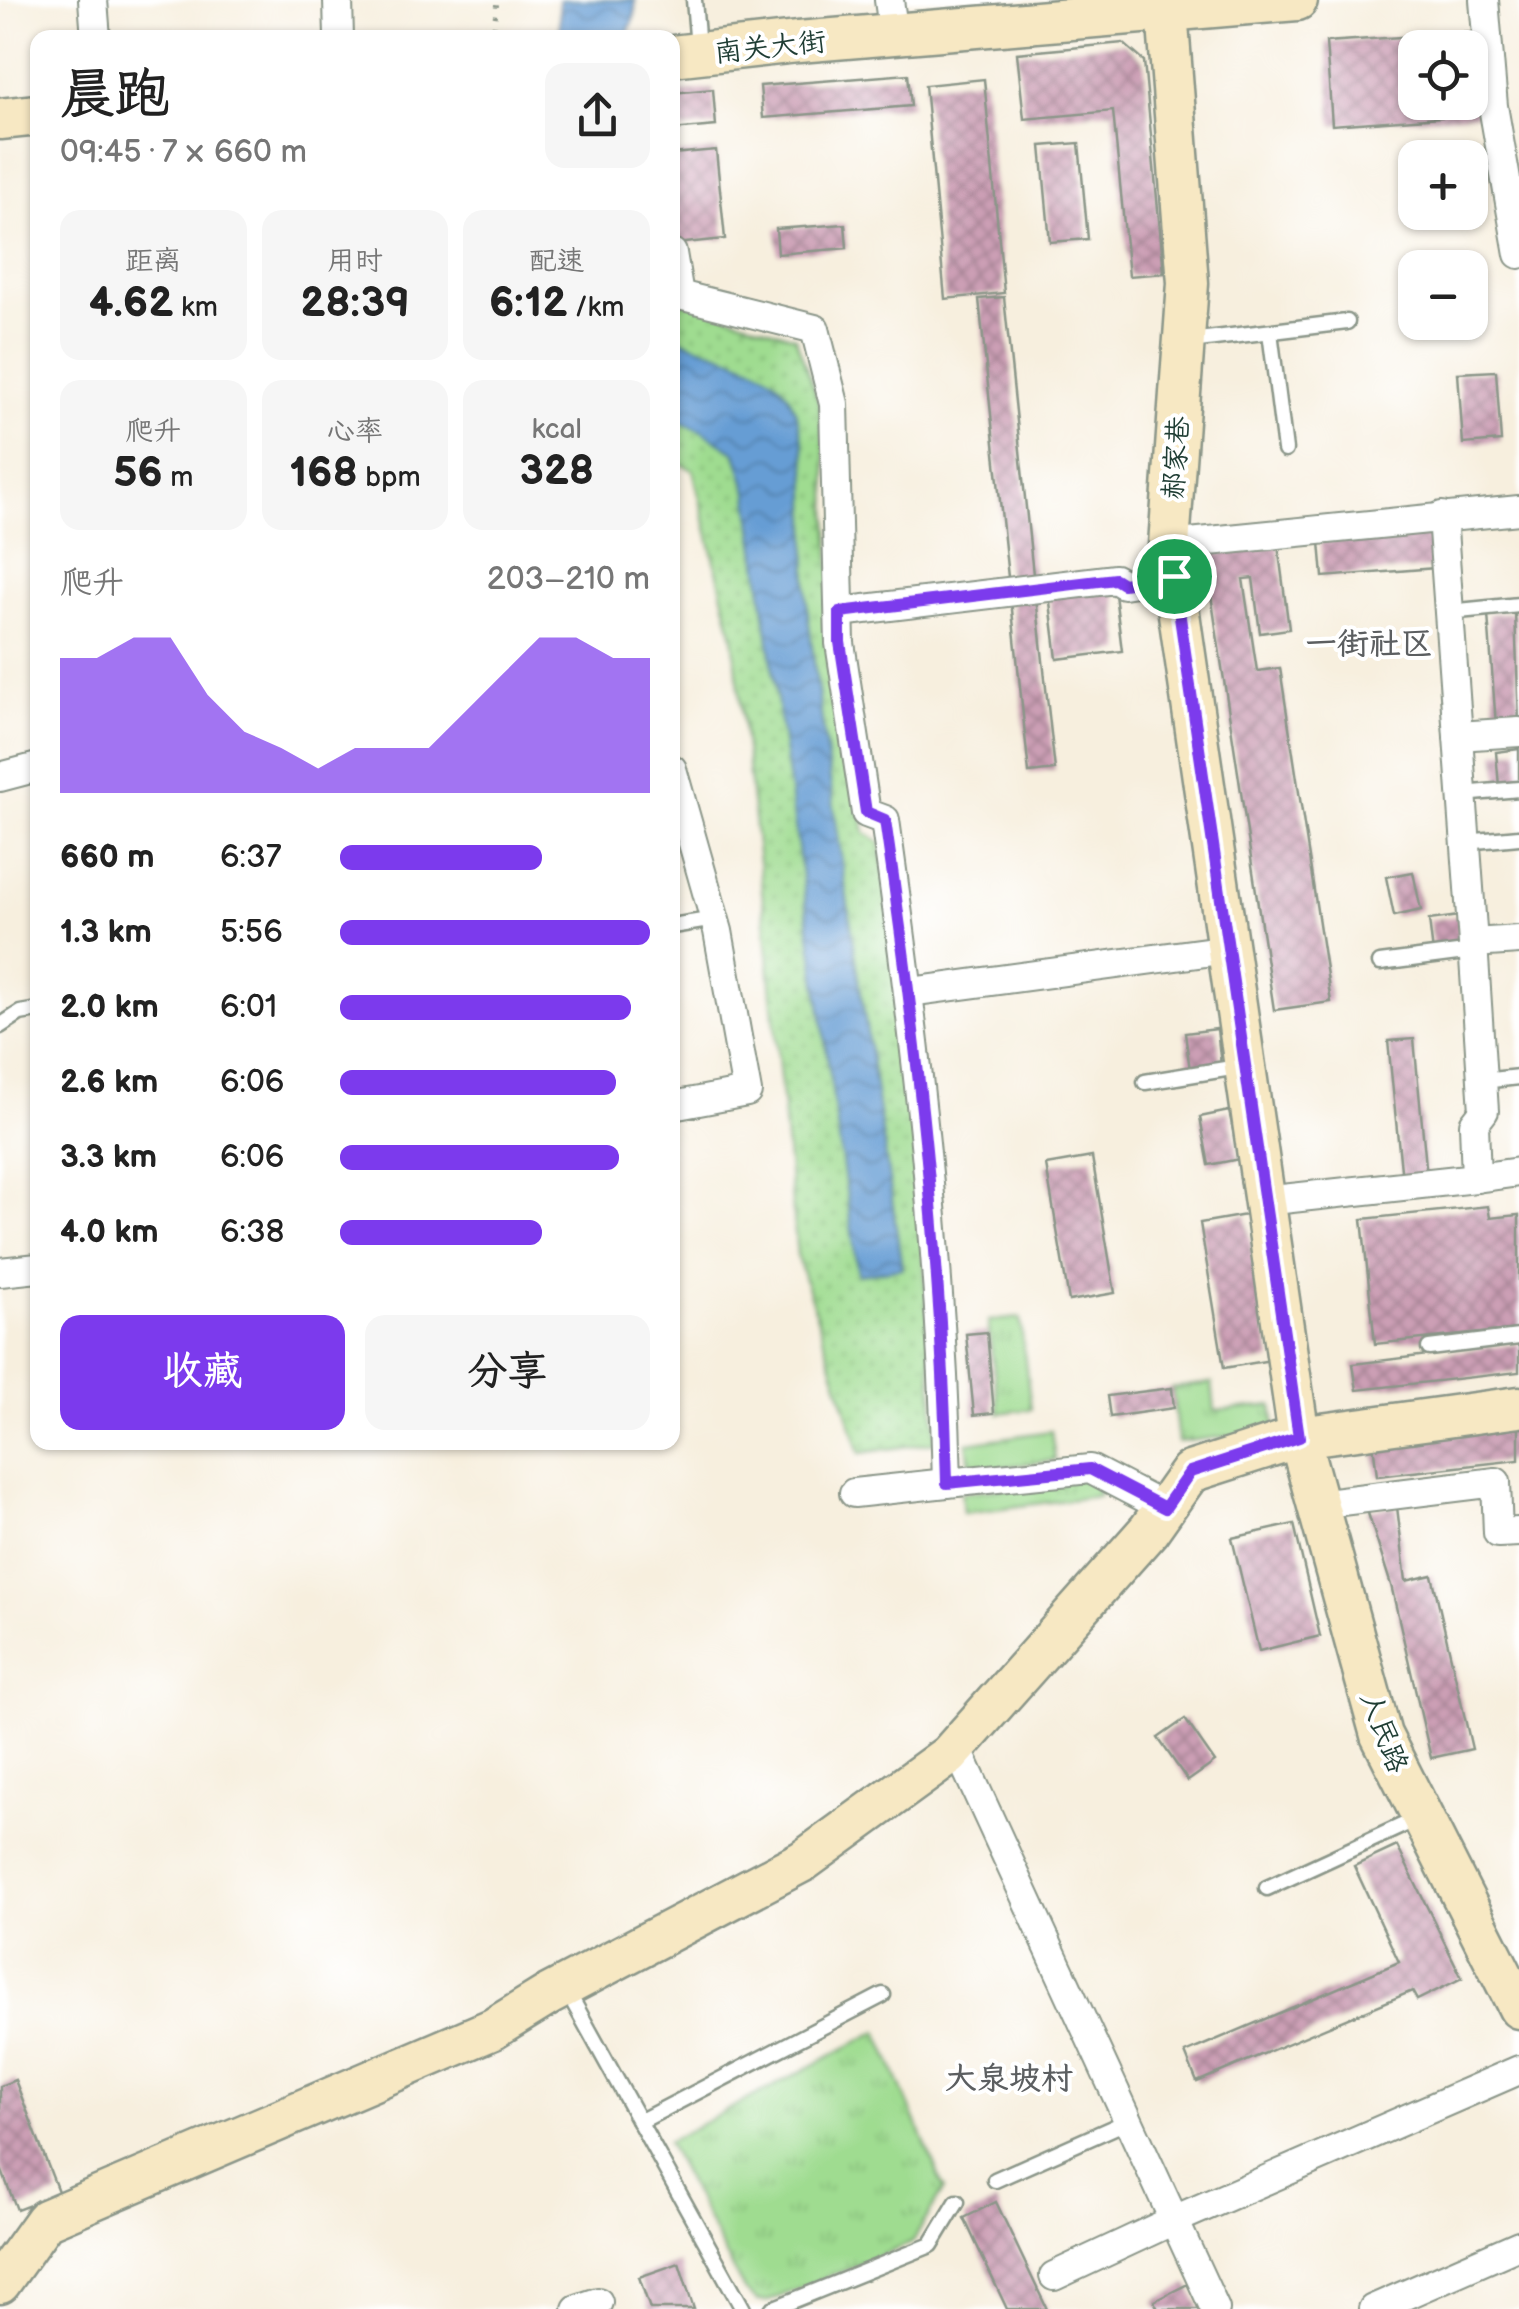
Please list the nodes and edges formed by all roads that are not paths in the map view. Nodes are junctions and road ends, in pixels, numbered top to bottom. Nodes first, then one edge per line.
1 (93, 0) edge
2 (338, 0) edge
3 (694, 0) edge
4 (1298, 0) edge
5 (1484, 0) edge
6 (1166, 6) edge
7 (892, 18) edge
8 (95, 30) edge
9 (339, 30) edge
10 (686, 55) edge
11 (30, 116) edge
12 (0, 118) edge
13 (1519, 254) edge
14 (680, 295) edge
15 (1347, 322) dead end
16 (1270, 332) junction
17 (1184, 342) junction
18 (1285, 450) dead end
19 (1519, 510) edge
20 (1442, 516) junction
21 (1171, 560) junction
22 (1519, 605) edge
23 (840, 612) junction
24 (1449, 612) junction
25 (1519, 732) edge
26 (1458, 736) junction
27 (30, 769) edge
28 (0, 776) edge
29 (1519, 789) edge
30 (1462, 794) junction
31 (680, 797) edge
32 (1519, 837) edge
33 (1465, 842) junction
34 (715, 919) junction
35 (680, 925) edge
36 (1519, 940) edge
37 (1473, 947) junction
38 (1228, 949) junction
39 (1380, 963) dead end
40 (910, 992) junction
41 (30, 1011) edge
42 (0, 1026) edge
43 (1245, 1066) junction
44 (1519, 1077) edge
45 (1482, 1081) junction
46 (1146, 1082) dead end
47 (680, 1104) edge
48 (1519, 1172) edge
49 (1476, 1178) junction
50 (1264, 1202) junction
51 (30, 1269) edge
52 (0, 1272) edge
53 (1519, 1337) edge
54 (1429, 1348) dead end
55 (1519, 1407) edge
56 (1299, 1437) junction
57 (947, 1483) junction
58 (854, 1493) dead end
59 (1317, 1504) junction
60 (1165, 1508) junction
61 (1519, 1532) edge
62 (956, 1746) junction
63 (1422, 1817) junction
64 (1267, 1888) dead end
65 (565, 1986) junction
66 (883, 1995) dead end
67 (1519, 2008) edge
68 (1519, 2070) edge
69 (1128, 2121) junction
70 (639, 2122) junction
71 (995, 2180) dead end
72 (957, 2202) dead end
73 (1174, 2220) junction
74 (1519, 2245) edge
75 (1054, 2276) dead end
76 (0, 2283) edge
77 (777, 2308) edge
78 (742, 2309) edge
79 (1215, 2309) edge
80 (1373, 2309) edge

1 - 8 street
2 - 9 street
3 - 10 lane
4 - 6 street, 南关大街
5 - 13 street
6 - 7 street, 南关大街
6 - 17 street, 郝家巷
7 - 10 street, 南关大街
11 - 12 street
14 - 23 street
15 - 16 lane
16 - 17 lane
16 - 18 lane
17 - 21 street, 郝家巷
19 - 20 street
20 - 21 street
20 - 24 street
21 - 23 street
21 - 38 street, 郝家巷
22 - 24 lane
23 - 40 street
24 - 26 street
25 - 26 street
26 - 30 street
27 - 28 street
29 - 30 lane
30 - 33 street
31 - 34 street
32 - 33 lane
33 - 37 street
34 - 35 lane
34 - 47 street
36 - 37 street
37 - 39 lane
37 - 45 street
38 - 40 street
38 - 43 street, 郝家巷
40 - 57 street
41 - 42 lane
43 - 46 lane
43 - 50 street, 郝家巷
44 - 45 lane
45 - 49 street
48 - 49 street
49 - 50 street
50 - 56 street, 郝家巷
51 - 52 street
53 - 54 lane
55 - 56 street
56 - 59 street, 人民路
56 - 60 street
57 - 58 street
57 - 60 street
59 - 61 street
59 - 63 street, 人民路
60 - 62 street
62 - 65 street
62 - 69 street
63 - 64 lane
63 - 67 street, 人民路
65 - 70 lane
65 - 76 street
66 - 70 lane
68 - 73 street
69 - 71 lane
69 - 73 street
70 - 78 lane
72 - 77 lane
73 - 75 street
73 - 79 street
74 - 80 street

